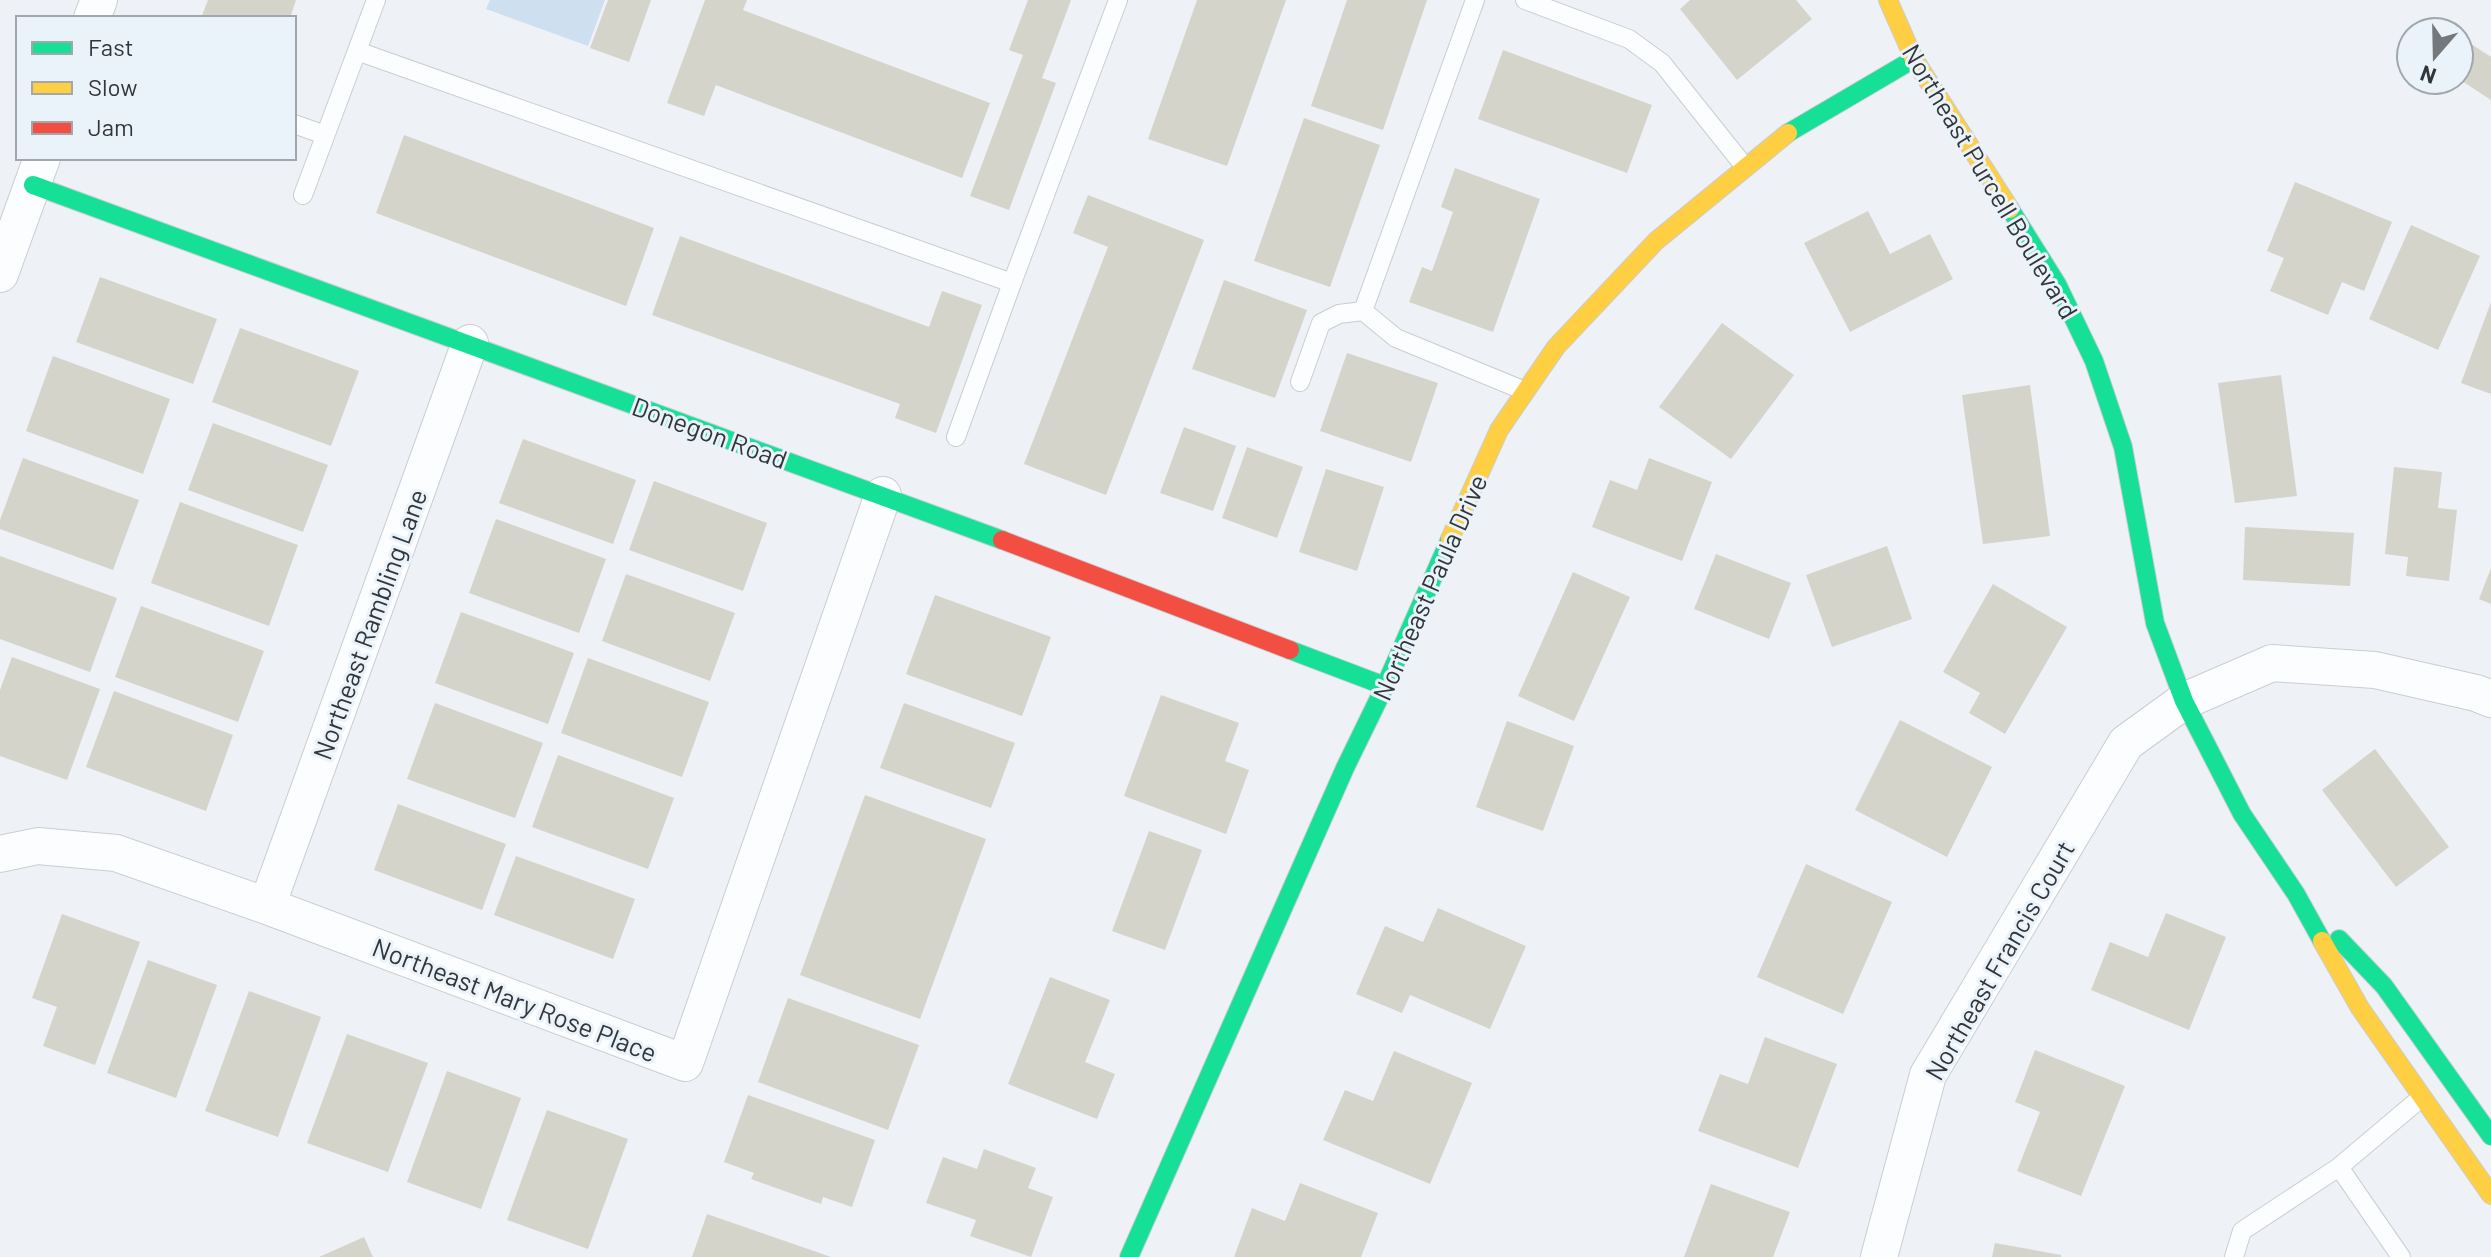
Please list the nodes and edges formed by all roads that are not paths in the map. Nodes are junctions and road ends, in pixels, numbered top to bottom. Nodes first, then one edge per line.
1 (376, 0) edge
2 (1118, 0) edge
3 (1475, 0) edge
4 (1525, 0) edge
5 (1888, 0) edge
6 (357, 51) junction
7 (1914, 59) junction
8 (296, 125) edge
9 (325, 135) junction
10 (1745, 167) junction
11 (37, 171) edge
12 (303, 195) dead end
13 (0, 274) edge
14 (1012, 283) junction
15 (1363, 311) junction
16 (470, 343) junction
17 (1300, 382) dead end
18 (1525, 391) junction
19 (956, 437) dead end
20 (883, 495) junction
21 (1385, 686) junction
22 (2491, 699) edge
23 (2184, 701) junction
24 (0, 854) edge
25 (2296, 894) junction
26 (267, 906) junction
27 (2422, 1097) junction
28 (2491, 1136) edge
29 (2339, 1167) junction
30 (2491, 1195) edge
31 (1129, 1257) edge
32 (1879, 1257) edge
33 (2234, 1257) edge
34 (2401, 1257) edge

1 - 6 lane
2 - 14 lane
3 - 15 lane
4 - 10 lane
5 - 7 street, Northeast Purcell Boulevard
6 - 9 lane
6 - 14 lane
7 - 10 street, Northeast Paula Drive
7 - 23 street, Northeast Purcell Boulevard
8 - 9 lane
9 - 12 lane
10 - 18 street, Northeast Paula Drive
11 - 13 street
11 - 16 street, Donegon Road
14 - 19 lane
15 - 17 lane
15 - 18 lane
16 - 20 street, Donegon Road
16 - 26 street, Northeast Rambling Lane
18 - 21 street, Northeast Paula Drive
20 - 21 street, Donegon Road
20 - 26 street, Northeast Mary Rose Place
21 - 31 street, Northeast Paula Drive
22 - 23 street, Northeast Francis Court
23 - 25 street, Northeast Purcell Boulevard
23 - 32 street, Northeast Francis Court
24 - 26 street, Northeast Mary Rose Place
25 - 27 street, Northeast Purcell Boulevard
25 - 28 street, Northeast Purcell Boulevard
27 - 29 lane
27 - 30 street, Northeast Purcell Boulevard
29 - 33 lane
29 - 34 lane

